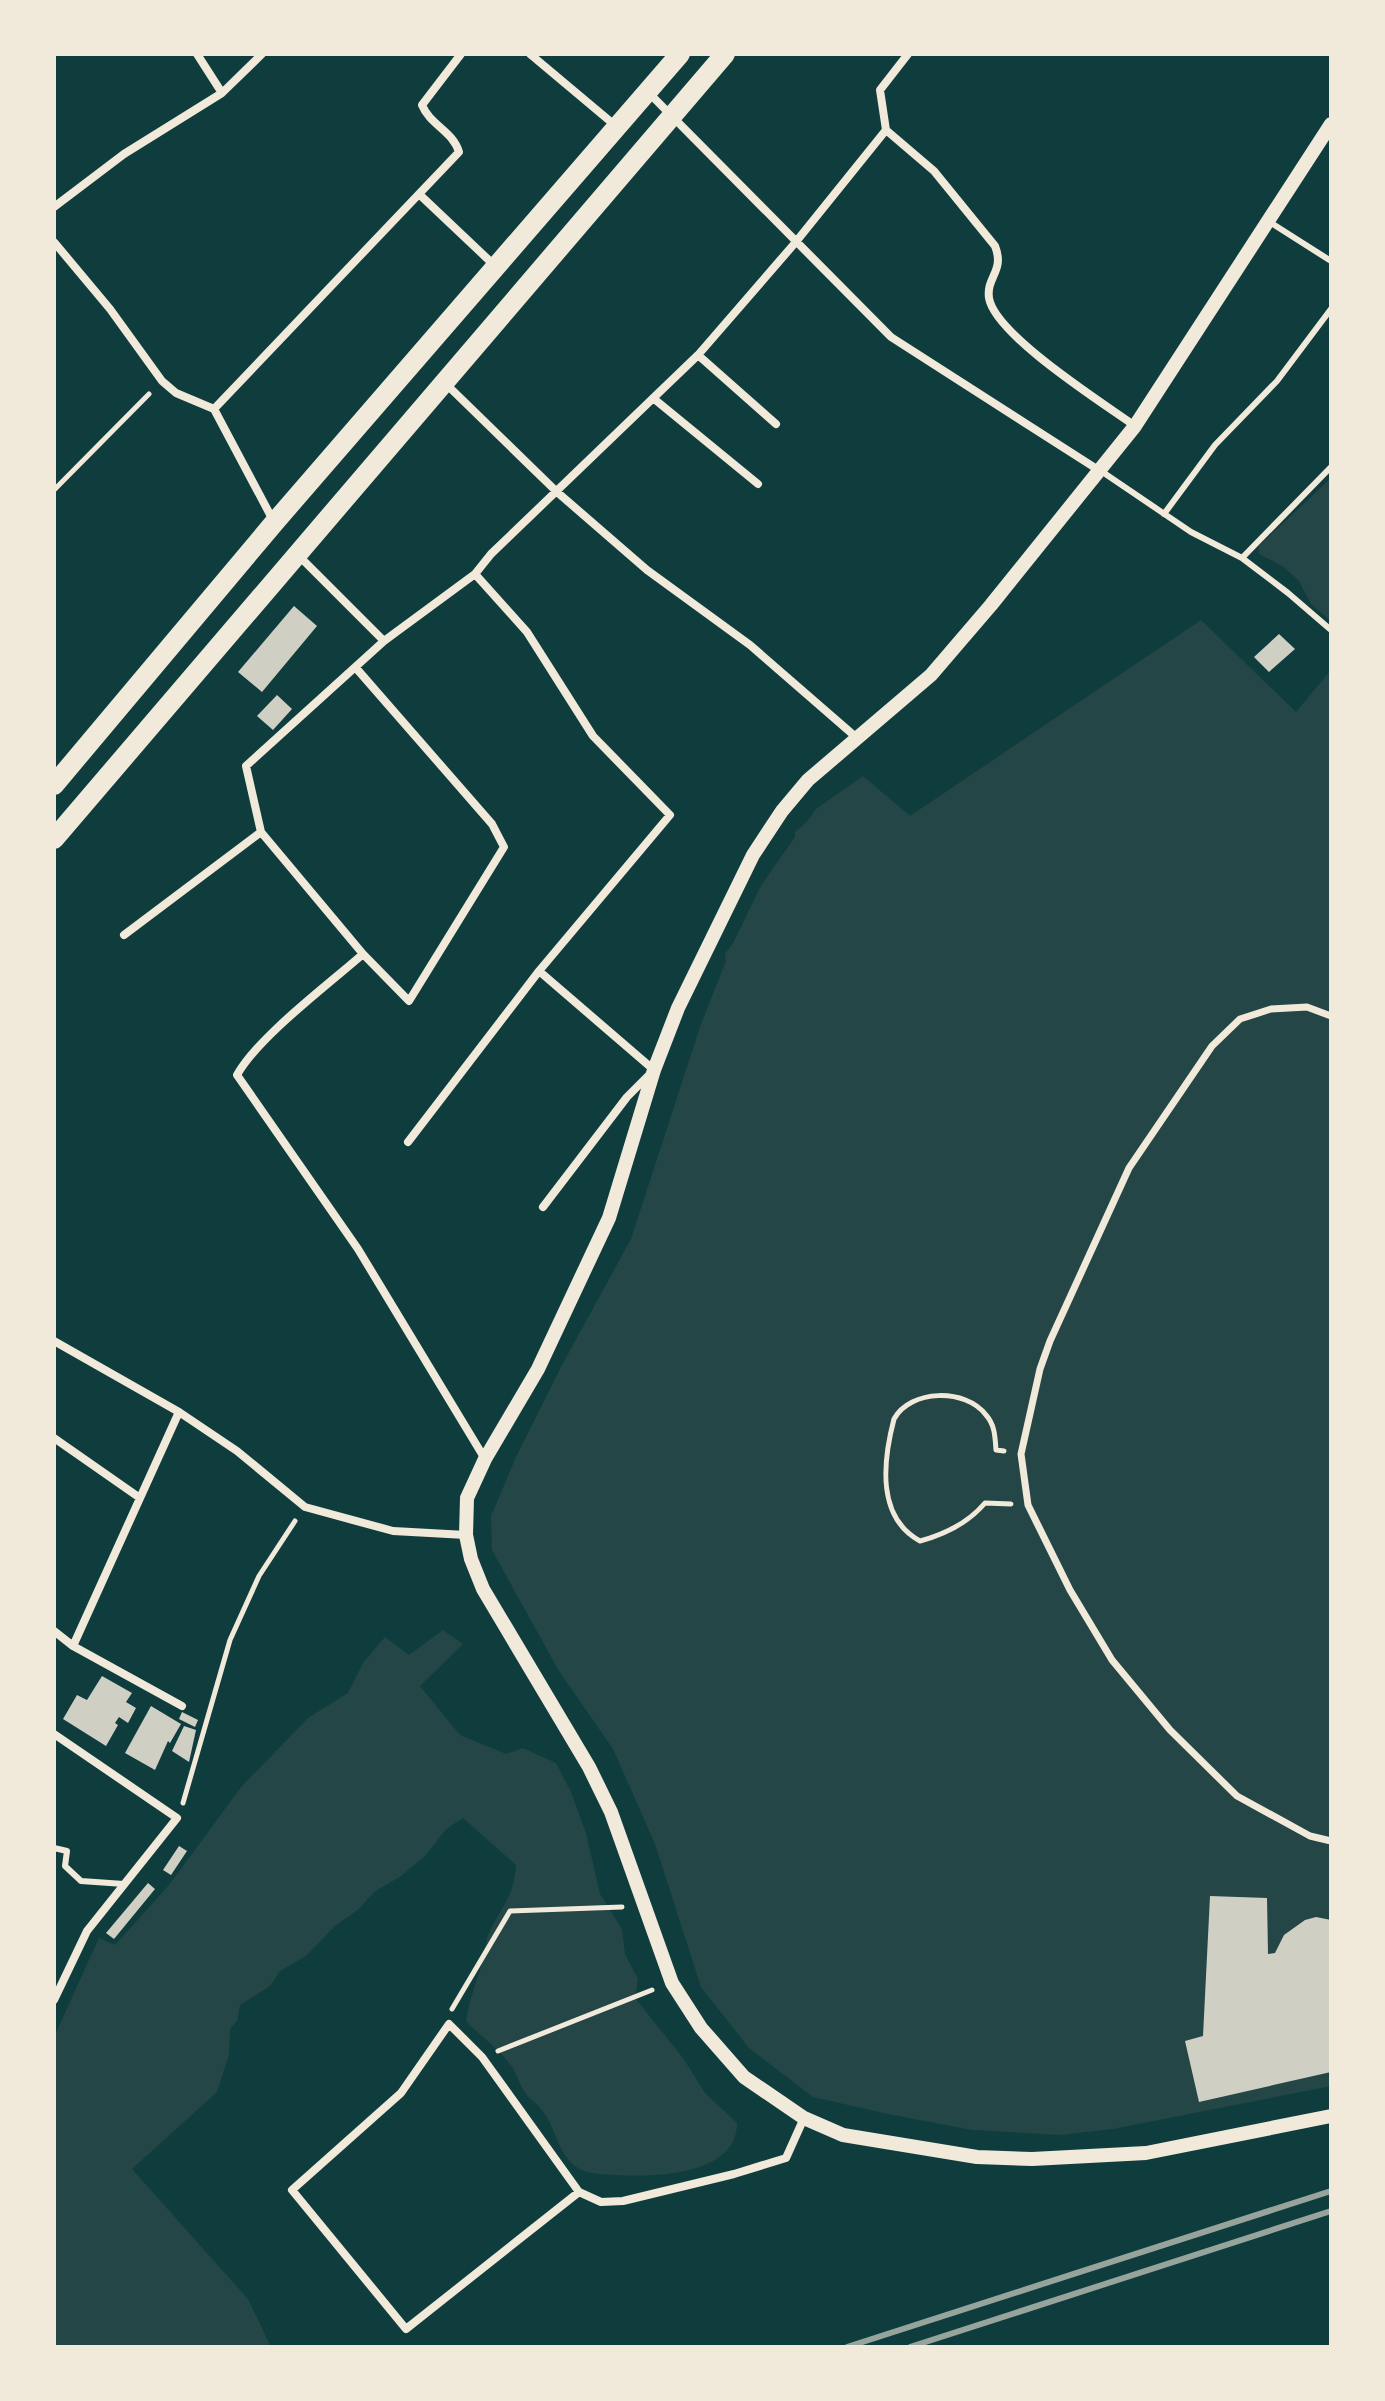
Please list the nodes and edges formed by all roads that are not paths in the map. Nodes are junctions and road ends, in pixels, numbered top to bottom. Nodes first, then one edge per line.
1 (197, 54) edge
2 (262, 54) edge
3 (461, 54) edge
4 (530, 54) edge
5 (680, 54) edge
6 (725, 54) edge
7 (908, 54) edge
8 (648, 92) junction
9 (222, 93) junction
10 (674, 117) junction
11 (1331, 124) edge
12 (617, 127) junction
13 (886, 130) junction
14 (419, 194) junction
15 (54, 207) edge
16 (1268, 221) junction
17 (54, 242) edge
18 (795, 243) junction
19 (1331, 261) edge
20 (496, 267) junction
21 (1331, 309) edge
22 (698, 355) junction
23 (444, 382) junction
24 (653, 398) junction
25 (214, 409) junction
26 (776, 424) dead end
27 (1135, 426) junction
28 (1331, 467) edge
29 (1101, 471) junction
30 (758, 484) dead end
31 (557, 492) junction
32 (1164, 514) junction
33 (274, 523) junction
34 (298, 555) junction
35 (1242, 558) junction
36 (475, 574) junction
37 (1331, 630) edge
38 (384, 641) junction
39 (356, 668) junction
40 (857, 738) junction
41 (54, 785) edge
42 (261, 832) junction
43 (54, 839) edge
44 (124, 935) dead end
45 (363, 954) junction
46 (539, 971) junction
47 (1331, 1016) edge
48 (654, 1070) junction
49 (408, 1142) dead end
50 (543, 1207) dead end
51 (54, 1341) edge
52 (179, 1412) junction
53 (54, 1438) edge
54 (485, 1459) junction
55 (140, 1498) junction
56 (466, 1535) junction
57 (54, 1631) edge
58 (73, 1646) junction
59 (182, 1706) dead end
60 (54, 1734) edge
61 (1331, 1841) edge
62 (54, 1848) edge
63 (124, 1884) junction
64 (57, 1988) edge
65 (54, 2000) edge
66 (1331, 2116) edge
67 (804, 2118) junction
68 (579, 2192) junction

1 - 9 street
2 - 9 street
3 - 14 street
4 - 12 street
5 - 8 highway
6 - 10 highway
7 - 13 street
8 - 10 street
8 - 12 highway
9 - 15 street
10 - 18 street
10 - 23 highway
11 - 16 street
12 - 20 highway
13 - 18 street
13 - 27 street
14 - 20 street
14 - 25 street
16 - 19 lane
16 - 27 street
17 - 25 street
18 - 22 street
18 - 29 street
20 - 33 highway
21 - 32 lane
22 - 24 street
22 - 26 street
23 - 31 street
23 - 34 highway
24 - 30 street
24 - 31 street
25 - 33 street
27 - 29 street
28 - 35 lane
29 - 32 lane
29 - 40 street
31 - 36 street
31 - 40 street
32 - 35 lane
33 - 41 highway
34 - 38 street
34 - 43 highway
35 - 37 lane
36 - 38 street
36 - 46 street
38 - 39 street
39 - 42 street
39 - 45 street
40 - 48 street
42 - 44 street
42 - 45 street
45 - 54 street
46 - 48 street
46 - 49 street
47 - 61 street
48 - 50 street
48 - 54 street
51 - 52 street
52 - 55 street
52 - 56 street
53 - 55 street
54 - 56 street
55 - 58 street
56 - 67 street
57 - 58 street
58 - 59 street
60 - 63 street
62 - 63 lane
63 - 64 street
64 - 65 street
66 - 67 street
67 - 68 street
68 - 68 street

